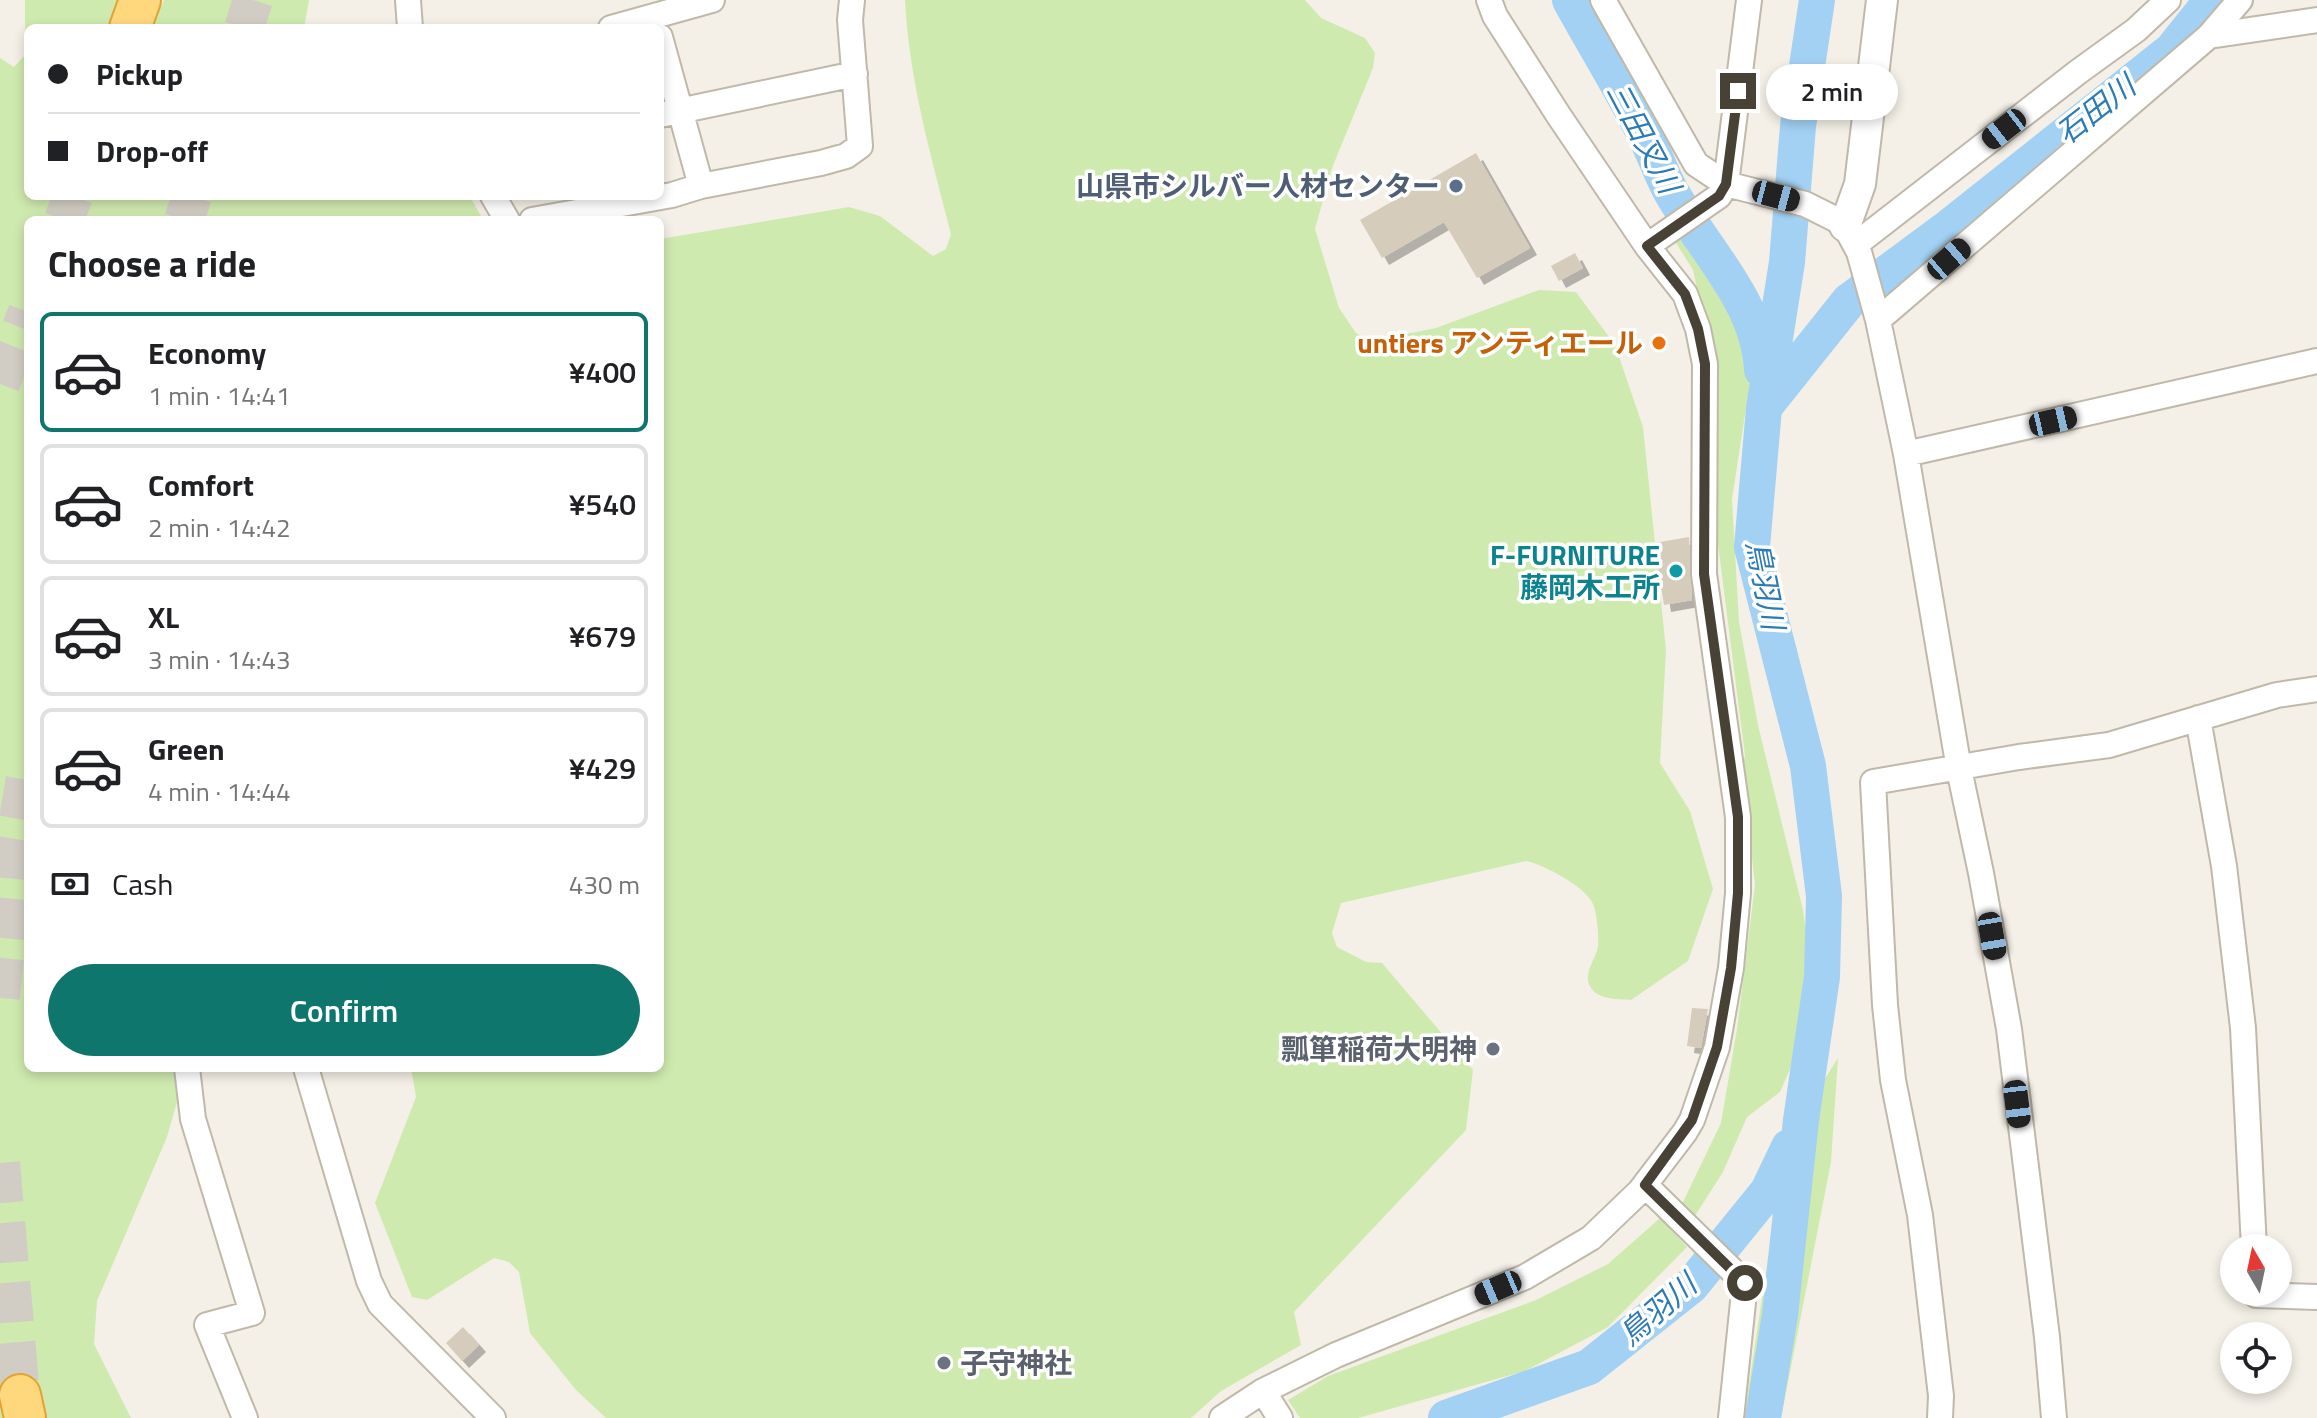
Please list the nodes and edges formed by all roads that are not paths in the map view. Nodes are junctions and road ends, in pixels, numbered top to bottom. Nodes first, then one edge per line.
1 (140, 0) edge
2 (408, 0) edge
3 (712, 0) edge
4 (852, 0) edge
5 (1489, 0) edge
6 (1603, 0) edge
7 (1749, 0) edge
8 (1882, 0) edge
9 (2168, 0) edge
10 (2240, 0) edge
11 (655, 20) edge
12 (2317, 20) edge
13 (131, 24) edge
14 (410, 24) edge
15 (633, 24) edge
16 (2209, 36) junction
17 (855, 74) junction
18 (664, 76) edge
19 (670, 113) edge
20 (701, 186) junction
21 (1731, 189) junction
22 (664, 196) edge
23 (644, 200) edge
24 (554, 216) edge
25 (1849, 236) junction
26 (1652, 242) junction
27 (1877, 315) junction
28 (2317, 361) edge
29 (1906, 454) junction
30 (2317, 689) edge
31 (2198, 718) junction
32 (1959, 769) junction
33 (187, 1072) edge
34 (307, 1072) edge
35 (1645, 1185) junction
36 (2253, 1234) edge
37 (2292, 1296) edge
38 (2317, 1297) edge
39 (1264, 1394) junction
40 (245, 1418) edge
41 (493, 1418) edge
42 (1222, 1418) edge
43 (1280, 1418) edge
44 (1731, 1418) edge
45 (1940, 1418) edge
46 (2054, 1418) edge

1 - 13 highway
2 - 14 street
3 - 11 street
4 - 17 street
5 - 26 street
6 - 21 street
7 - 21 street
8 - 25 street
9 - 25 street
10 - 16 street
11 - 15 street
12 - 16 street
16 - 27 street
17 - 19 street
17 - 20 street
18 - 19 street
19 - 20 street
20 - 22 street
21 - 25 street
21 - 26 street
23 - 24 street
25 - 27 street
26 - 35 street
27 - 29 street
28 - 29 street
29 - 32 street
30 - 31 street
31 - 32 street
31 - 36 street
32 - 45 street
32 - 46 street
33 - 40 street
34 - 41 street
35 - 39 street
35 - 44 street
37 - 38 street
39 - 42 street
39 - 43 street

